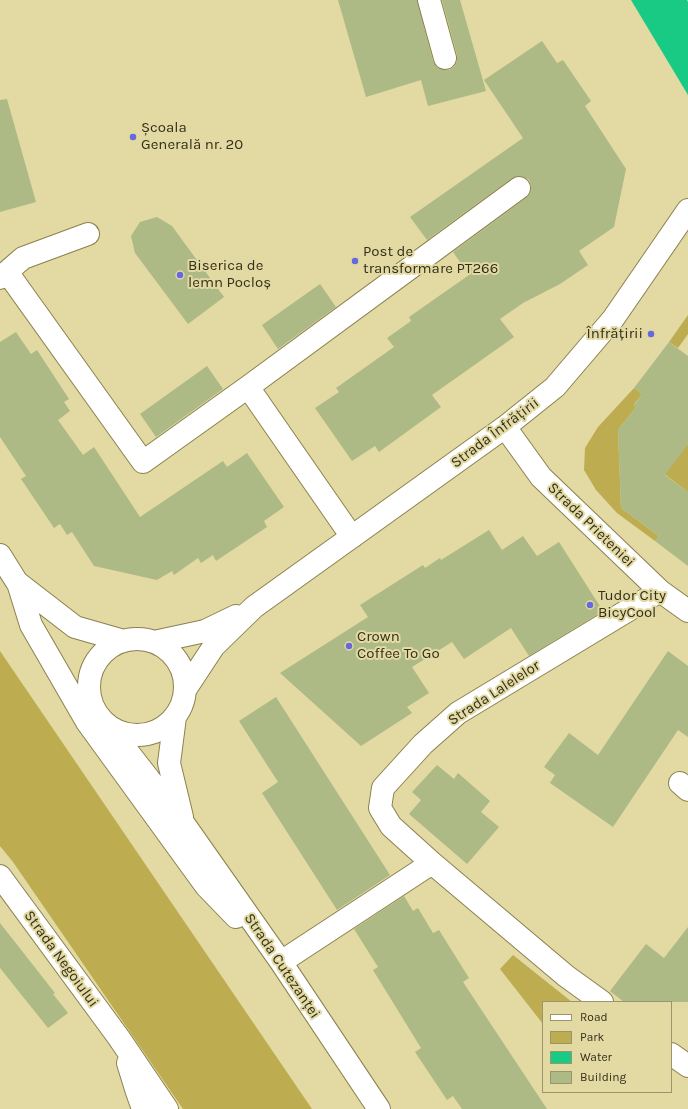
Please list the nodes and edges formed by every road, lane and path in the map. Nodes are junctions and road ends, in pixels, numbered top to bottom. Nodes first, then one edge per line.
1 (429, 0) edge
2 (445, 58) dead end
3 (519, 188) dead end
4 (688, 210) edge
5 (88, 234) dead end
6 (4, 275) edge
7 (248, 388) junction
8 (505, 427) junction
9 (352, 537) junction
10 (0, 555) edge
11 (18, 583) junction
12 (660, 591) junction
13 (254, 607) junction
14 (688, 611) edge
15 (124, 641) junction
16 (154, 642) junction
17 (185, 690) junction
18 (91, 700) junction
19 (175, 717) junction
20 (107, 725) junction
21 (184, 824) junction
22 (432, 862) junction
23 (0, 876) edge
24 (281, 962) junction
25 (601, 1001) edge
26 (122, 1043) junction
27 (672, 1055) edge
28 (688, 1066) edge
29 (143, 1109) edge
30 (167, 1109) edge
31 (379, 1109) edge

1 - 2 street
3 - 7 street
4 - 8 street, Strada Înfrățirii
5 - 6 street
6 - 7 street
7 - 9 street
8 - 9 street, Strada Înfrățirii
8 - 12 street, Strada Prieteniei
9 - 13 street, Strada Înfrățirii
10 - 11 street
11 - 15 street
11 - 18 street
11 - 24 street
12 - 14 street, Strada Prieteniei
12 - 22 street, Strada Lalelelor
13 - 16 street, Strada Înfrățirii
13 - 17 street, Strada Înfrățirii
15 - 16 street
15 - 18 street
16 - 17 street
17 - 19 street
18 - 20 street
19 - 20 street
19 - 21 street, Strada Cutezanței
20 - 21 street, Strada Cutezanței
21 - 24 street, Strada Cutezanței
22 - 24 street
22 - 25 street, Strada Lalelelor
23 - 26 street, Strada Negoiului
24 - 31 street, Strada Cutezanței
26 - 29 street, Strada Negoiului
26 - 30 street, Strada Negoiului
27 - 28 street

